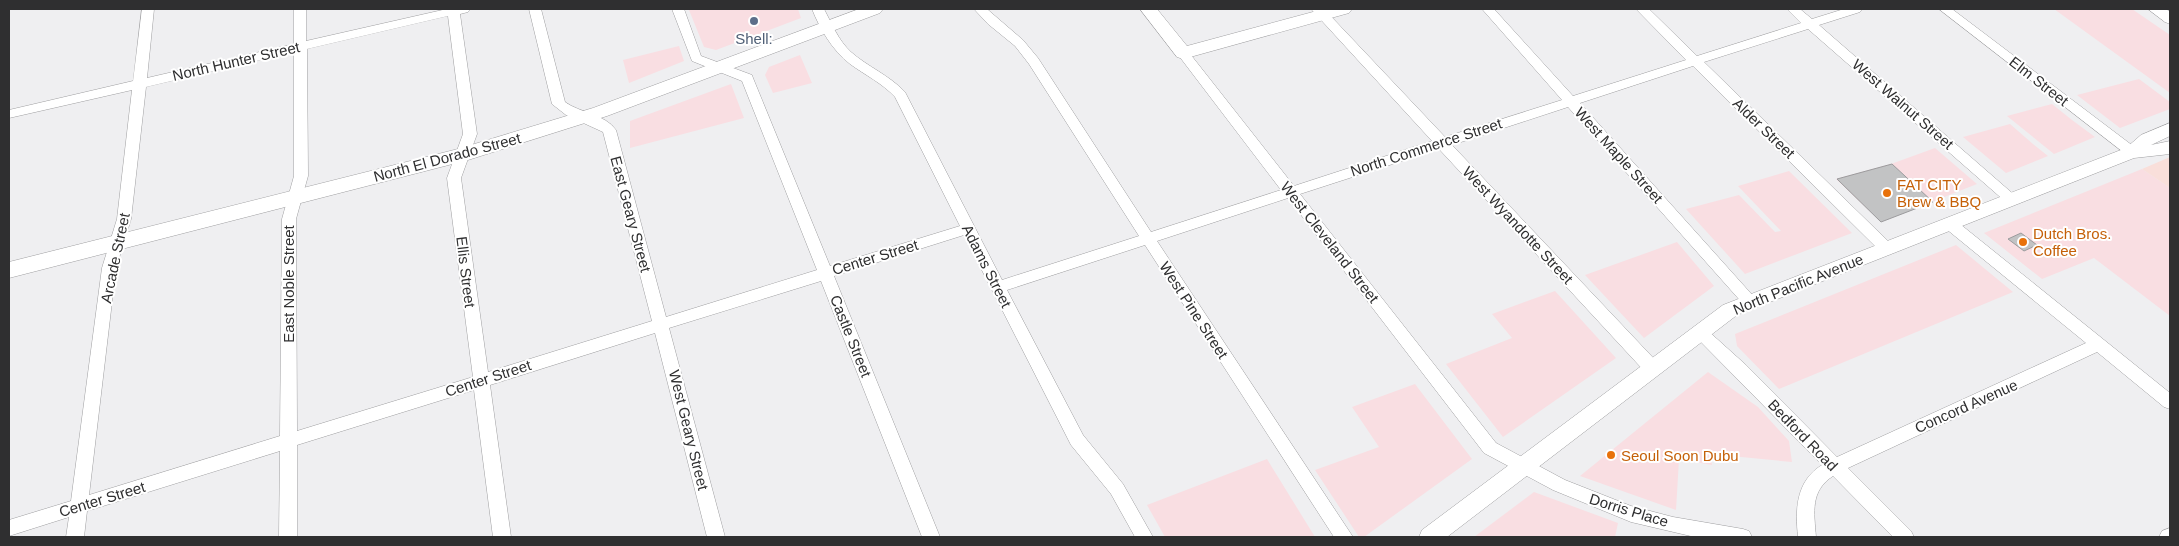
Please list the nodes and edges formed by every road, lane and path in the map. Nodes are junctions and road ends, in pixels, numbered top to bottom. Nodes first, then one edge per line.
1 (148, 9) edge
2 (300, 9) edge
3 (535, 9) edge
4 (678, 9) edge
5 (874, 9) edge
6 (980, 9) edge
7 (1148, 9) edge
8 (1344, 9) edge
9 (1488, 9) edge
10 (1642, 9) edge
11 (1794, 9) edge
12 (1856, 9) edge
13 (1945, 9) edge
14 (2156, 9) edge
15 (456, 10) edge
16 (1320, 12) edge
17 (822, 17) edge
18 (2170, 19) edge
19 (1810, 23) junction
20 (300, 47) junction
21 (1183, 53) junction
22 (1694, 60) junction
23 (721, 67) junction
24 (140, 83) junction
25 (1571, 100) junction
26 (9, 114) edge
27 (586, 117) junction
28 (2170, 129) edge
29 (1441, 142) junction
30 (2170, 147) edge
31 (2132, 152) junction
32 (460, 155) junction
33 (1290, 191) junction
34 (296, 196) junction
35 (2012, 199) junction
36 (1950, 224) junction
37 (968, 229) junction
38 (1148, 238) junction
39 (117, 244) junction
40 (1886, 248) junction
41 (9, 270) edge
42 (826, 272) junction
43 (997, 287) junction
44 (1750, 302) junction
45 (661, 323) junction
46 (1700, 333) junction
47 (2098, 344) junction
48 (1653, 369) junction
49 (480, 381) junction
50 (2170, 402) edge
51 (288, 441) junction
52 (1520, 467) junction
53 (1834, 467) junction
54 (79, 506) junction
55 (9, 528) edge
56 (75, 537) edge
57 (288, 537) edge
58 (502, 537) edge
59 (716, 537) edge
60 (931, 537) edge
61 (1144, 537) edge
62 (1344, 537) edge
63 (1430, 537) edge
64 (1743, 537) edge
65 (1807, 537) edge
66 (1905, 537) edge

1 - 24 street, Arcade Street
2 - 20 street, East Noble Street
3 - 27 street, East Geary Street
4 - 23 street, Castle Street
5 - 17 main road, North El Dorado Street
6 - 38 street, West Pine Street
7 - 21 main road, West Cleveland Street
8 - 16 main road
9 - 25 street, West Maple Street
10 - 22 street, Alder Street
11 - 19 street, West Walnut Street
12 - 19 street, North Commerce Street
13 - 31 street, Elm Street
14 - 18 street
15 - 20 street, North Hunter Street
15 - 32 street, Ellis Street
16 - 21 main road
16 - 29 street, West Wyandotte Street
17 - 23 main road, North El Dorado Street
17 - 37 street, Adams Street
19 - 22 street, North Commerce Street
19 - 35 street, West Walnut Street
20 - 24 street, North Hunter Street
20 - 34 street, East Noble Street
21 - 33 street, West Cleveland Street
22 - 25 street, North Commerce Street
22 - 40 street, Alder Street
23 - 27 main road, North El Dorado Street
23 - 42 street, Castle Street
24 - 26 street, North Hunter Street
24 - 39 street, Arcade Street
25 - 29 street, North Commerce Street
25 - 44 street, West Maple Street
27 - 32 main road, North El Dorado Street
27 - 45 street, East Geary Street
28 - 31 street, North Pacific Avenue
29 - 33 street, North Commerce Street
29 - 48 street, West Wyandotte Street
30 - 31 street, North Pacific Avenue
31 - 35 street, North Pacific Avenue
32 - 34 main road, North El Dorado Street
32 - 49 street, Ellis Street
33 - 38 street, North Commerce Street
33 - 52 street, West Cleveland Street
34 - 39 main road, North El Dorado Street
34 - 51 street, East Noble Street
35 - 36 street, North Pacific Avenue
36 - 40 street, North Pacific Avenue
36 - 47 street
37 - 42 street, Center Street
37 - 43 street, Adams Street
38 - 43 street, North Commerce Street
38 - 62 street, West Pine Street
39 - 41 main road, North El Dorado Street
39 - 54 street, Arcade Street
40 - 44 street, North Pacific Avenue
42 - 45 street, Center Street
42 - 60 street, Castle Street
43 - 61 street, Adams Street
44 - 46 street, North Pacific Avenue
45 - 49 street, Center Street
45 - 59 street, West Geary Street
46 - 48 street, North Pacific Avenue
46 - 53 street, Bedford Road
47 - 50 street
47 - 53 street, Concord Avenue
48 - 52 street, North Pacific Avenue
49 - 51 street, Center Street
49 - 58 street, Ellis Street
51 - 54 street, Center Street
51 - 57 street, East Noble Street
52 - 63 street, North Pacific Avenue
52 - 64 street, Dorris Place
53 - 65 street, Concord Avenue
53 - 66 street, Bedford Road
54 - 55 street, Center Street
54 - 56 street, Arcade Street

